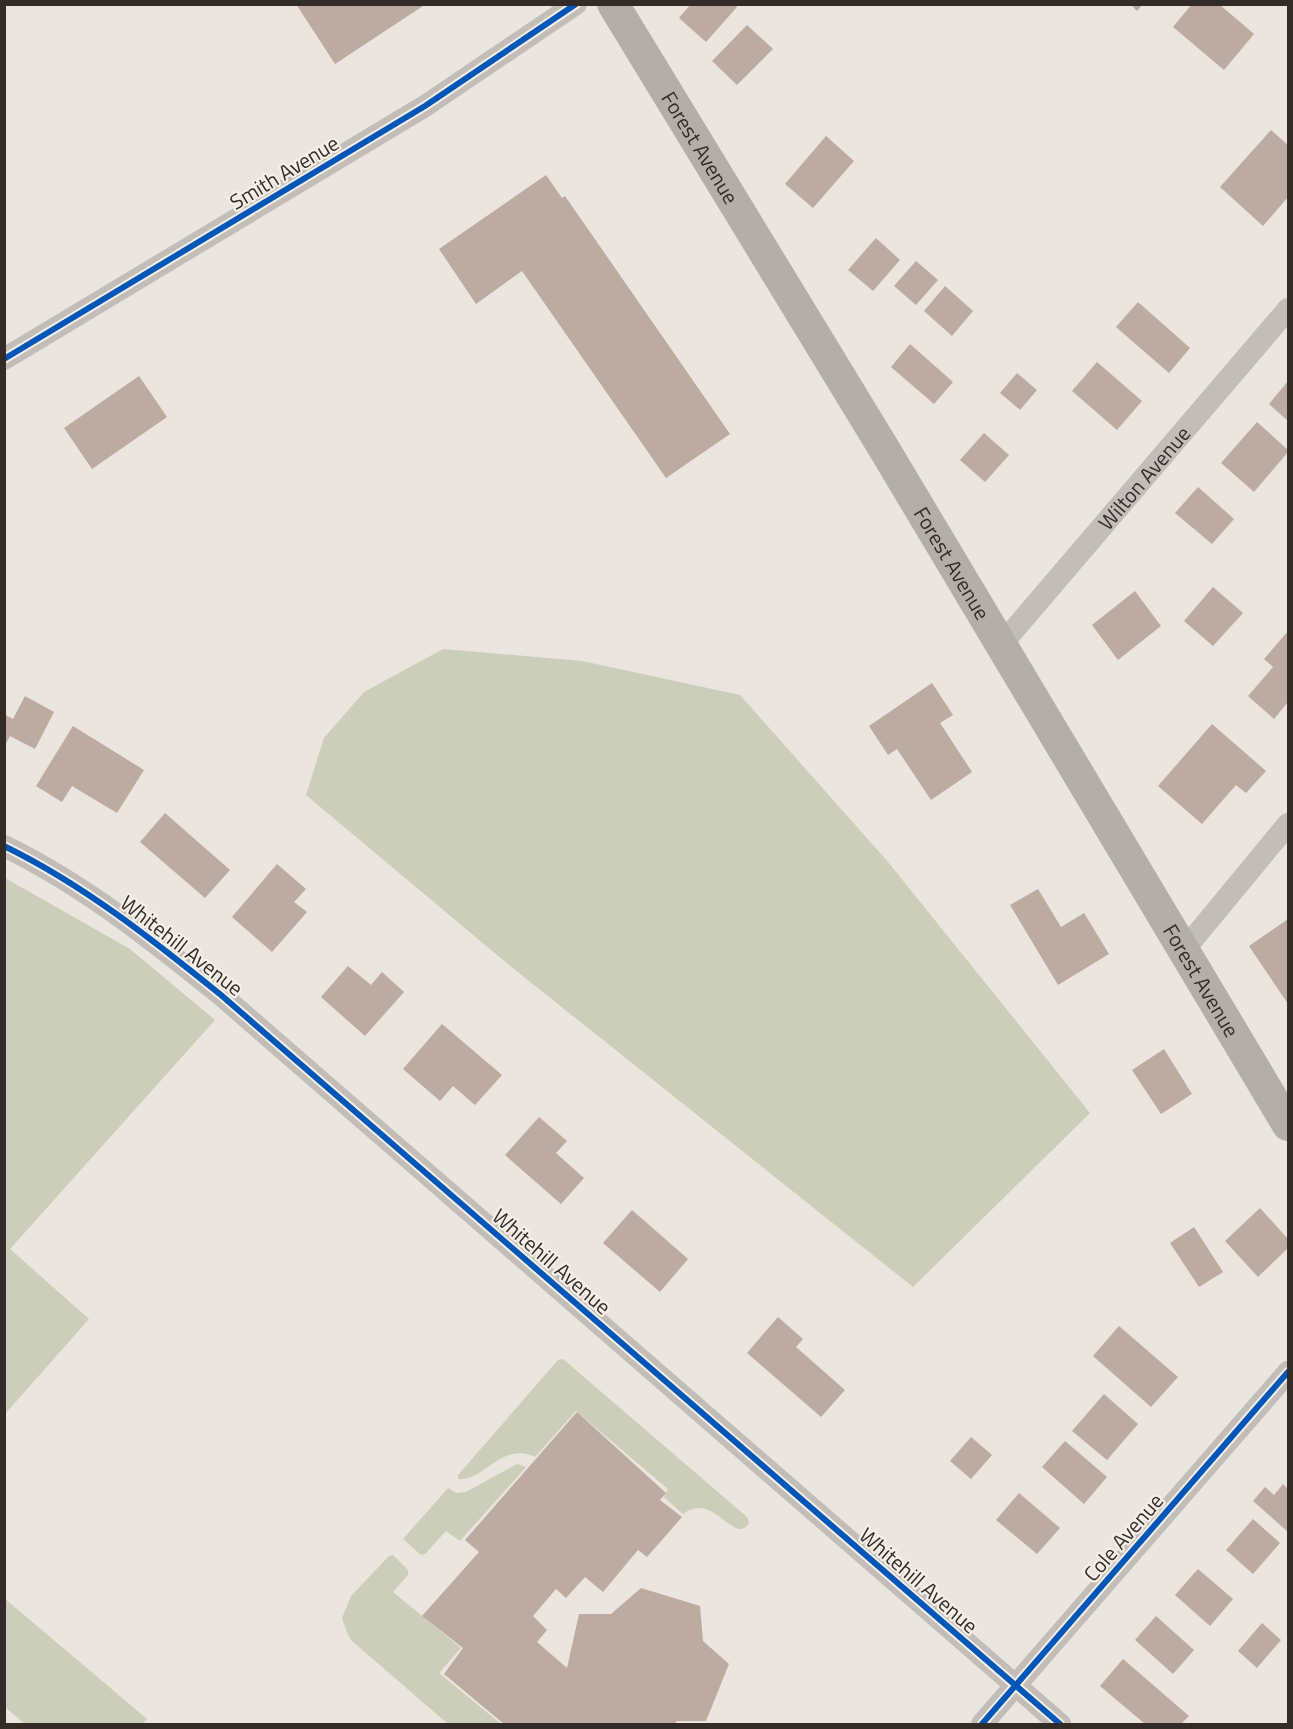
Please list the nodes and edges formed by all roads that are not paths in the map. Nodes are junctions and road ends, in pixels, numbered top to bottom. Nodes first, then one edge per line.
1 (576, 4) edge
2 (613, 4) edge
3 (1288, 309) edge
4 (4, 359) edge
5 (1001, 645) junction
6 (1288, 824) edge
7 (4, 846) edge
8 (1184, 950) junction
9 (1288, 1125) edge
10 (1288, 1372) edge
11 (1015, 1686) junction
12 (982, 1725) edge
13 (1060, 1725) edge

1 - 4 street, Smith Avenue
2 - 5 main road, Forest Avenue
3 - 5 street, Wilton Avenue
5 - 8 main road, Forest Avenue
6 - 8 street
7 - 11 street, Whitehill Avenue
8 - 9 main road, Forest Avenue
10 - 11 street, Cole Avenue
11 - 12 street, Cole Avenue
11 - 13 street, Whitehill Avenue

